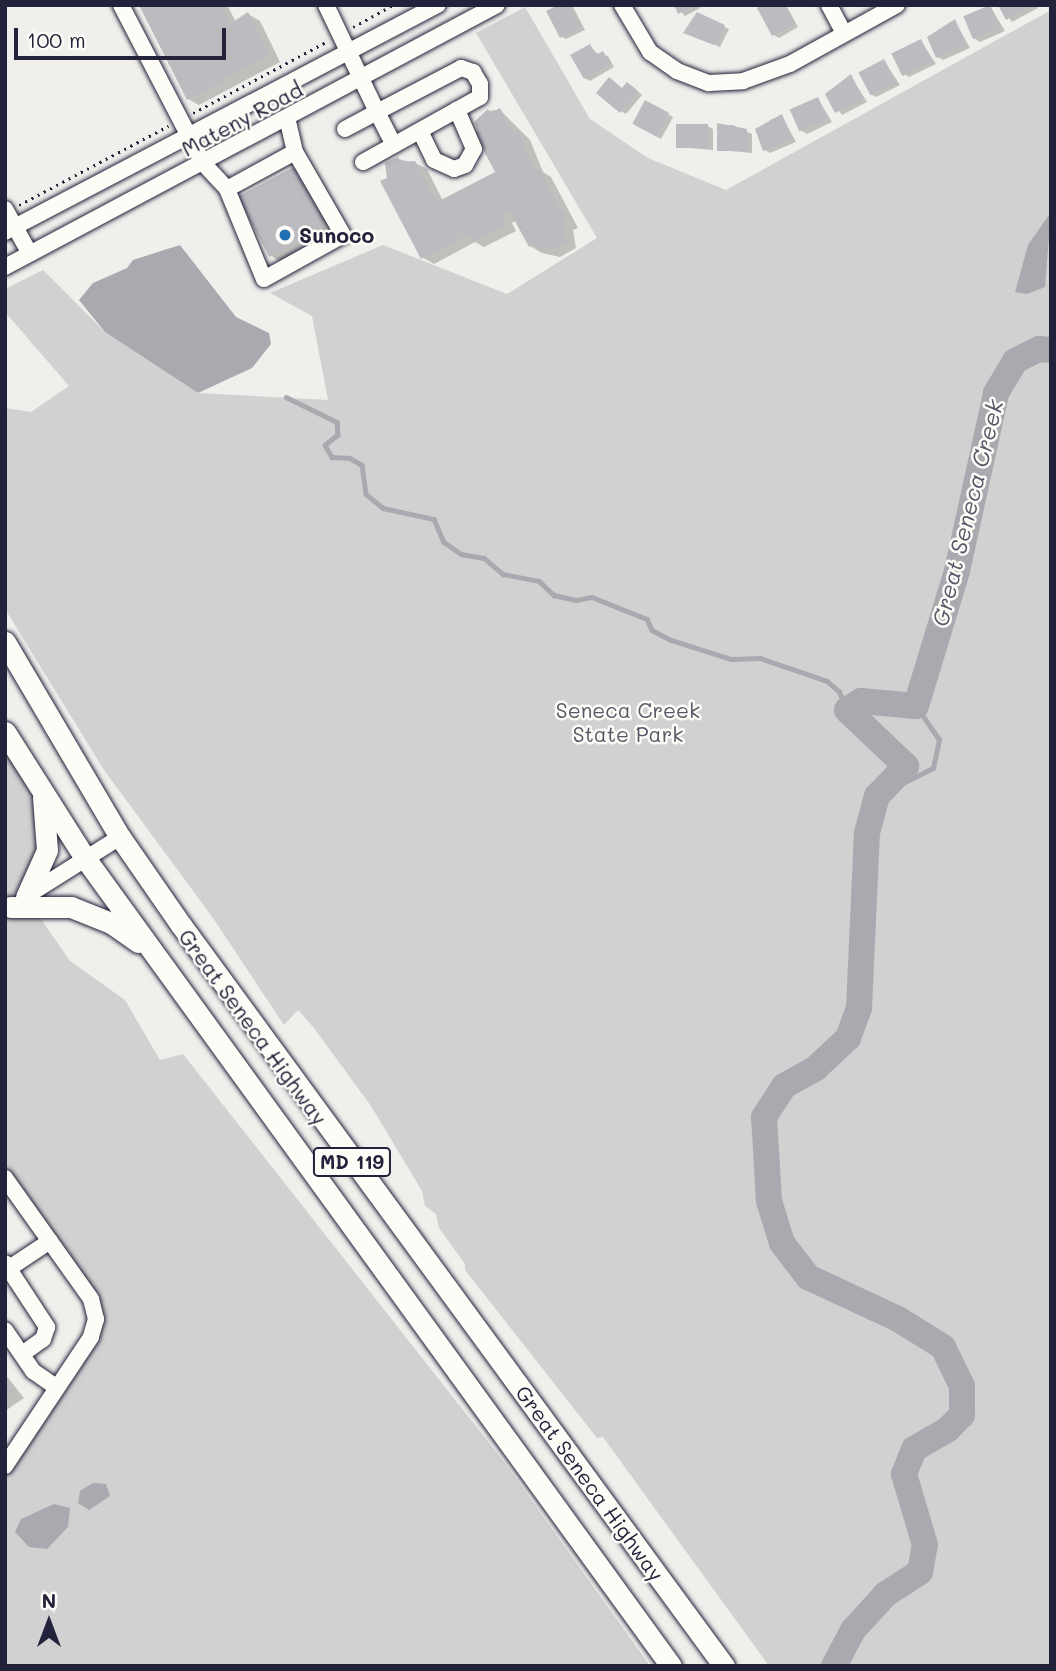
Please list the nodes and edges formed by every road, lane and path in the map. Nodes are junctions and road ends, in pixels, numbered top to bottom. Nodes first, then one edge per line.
1 (121, 5) edge
2 (326, 5) edge
3 (438, 5) edge
4 (497, 5) edge
5 (622, 5) edge
6 (829, 5) edge
7 (897, 5) edge
8 (391, 6) edge
9 (844, 33) junction
10 (340, 34) junction
11 (349, 52) junction
12 (359, 79) junction
13 (457, 110) junction
14 (377, 112) junction
15 (287, 118) junction
16 (181, 119) junction
17 (345, 129) dead end
18 (420, 131) junction
19 (190, 136) junction
20 (394, 145) junction
21 (295, 152) junction
22 (363, 162) dead end
23 (203, 163) junction
24 (227, 189) junction
25 (6, 210) edge
26 (10, 230) edge
27 (30, 254) junction
28 (5, 267) edge
29 (5, 642) edge
30 (5, 732) edge
31 (40, 788) junction
32 (120, 837) junction
33 (85, 858) junction
34 (13, 905) edge
35 (154, 954) junction
36 (5, 1178) edge
37 (50, 1241) junction
38 (6, 1268) edge
39 (5, 1330) edge
40 (22, 1354) junction
41 (57, 1388) junction
42 (5, 1466) edge
43 (724, 1665) edge
44 (671, 1666) edge

1 - 16 street
2 - 10 street
3 - 11 street, Mateny Road
4 - 12 street, Mateny Road
5 - 9 street
6 - 9 street
7 - 9 street
8 - 10 path
10 - 11 street
10 - 16 path
11 - 12 street
11 - 19 street, Mateny Road
12 - 14 street
12 - 15 street, Mateny Road
13 - 14 street
13 - 18 street
13 - 18 street
14 - 17 street
14 - 20 street
15 - 21 street
15 - 23 street, Mateny Road
16 - 19 street
16 - 25 path
18 - 20 street
19 - 23 street
19 - 26 street, Mateny Road
20 - 22 street
21 - 24 street
21 - 24 street
23 - 24 street
23 - 27 street, Mateny Road
25 - 26 street
26 - 27 street
27 - 28 street, Mateny Road
29 - 32 main road, Great Seneca Highway / MD 119
30 - 31 main road, Great Seneca Highway / MD 119
31 - 33 main road, Great Seneca Highway / MD 119
31 - 34 main road
32 - 33 street
32 - 43 main road, Great Seneca Highway / MD 119
33 - 34 street
33 - 35 main road, Great Seneca Highway / MD 119
34 - 35 main road
35 - 44 main road, Great Seneca Highway / MD 119
36 - 37 street
37 - 38 street
37 - 41 street
38 - 40 street
39 - 40 street
40 - 41 street
41 - 42 street

